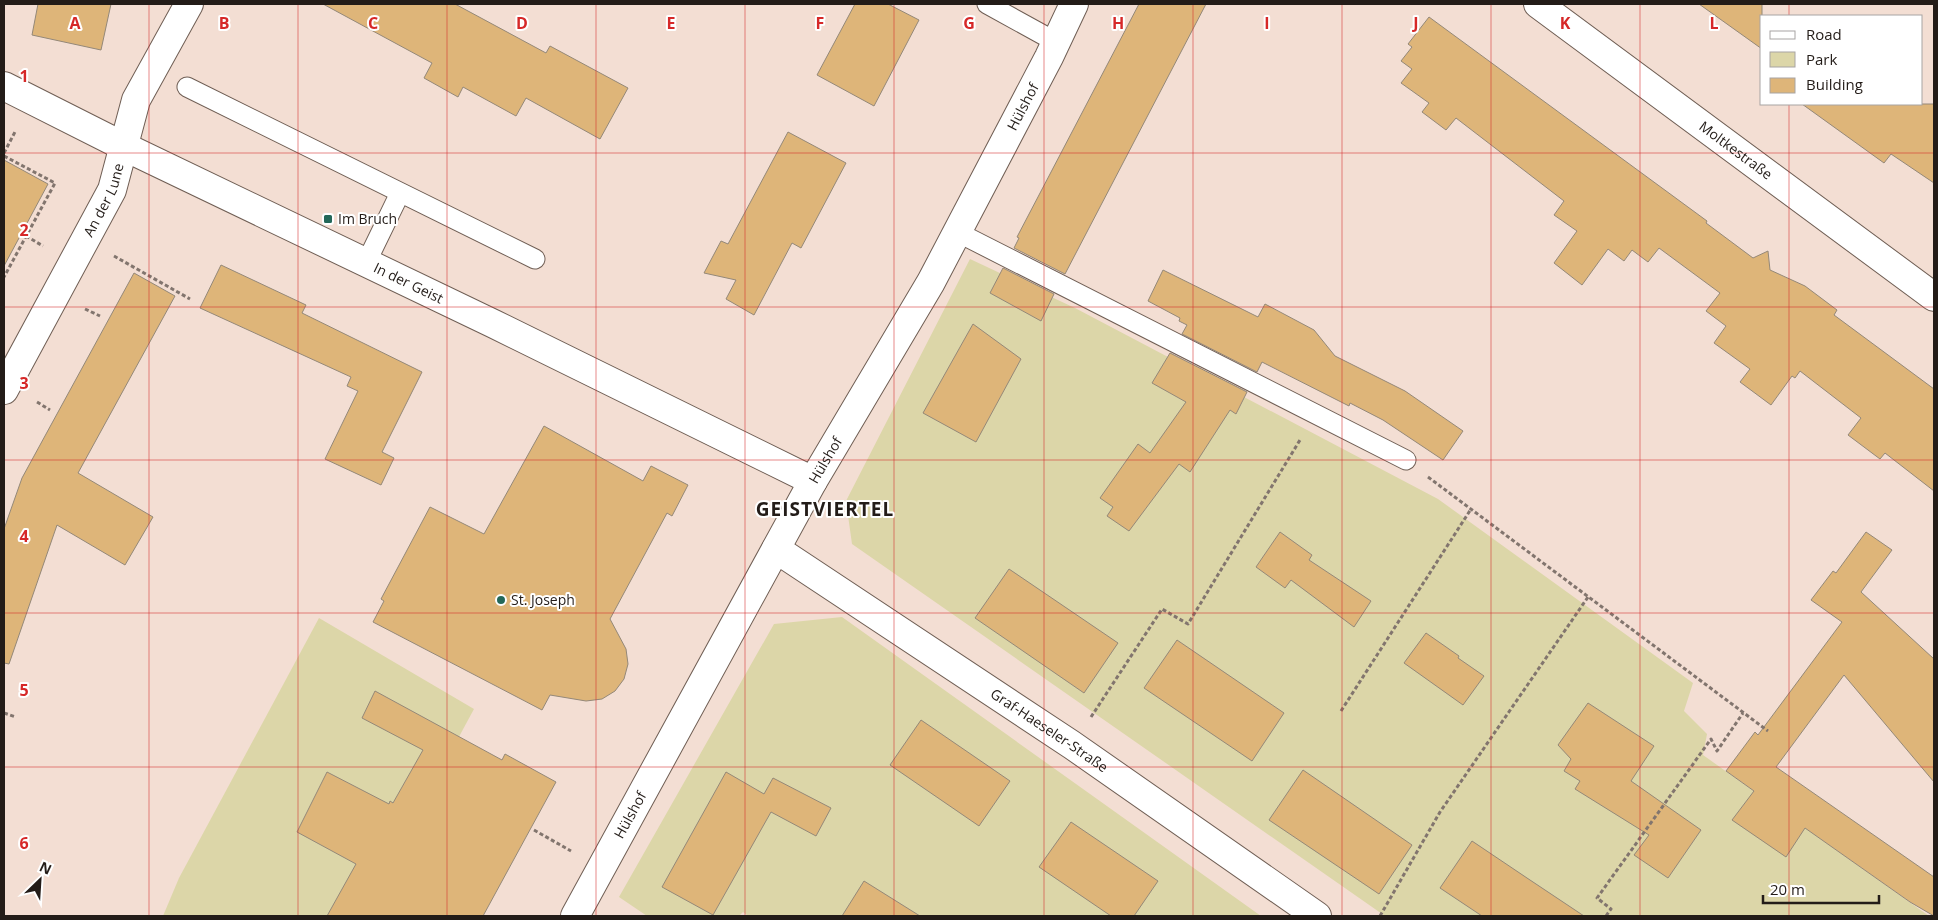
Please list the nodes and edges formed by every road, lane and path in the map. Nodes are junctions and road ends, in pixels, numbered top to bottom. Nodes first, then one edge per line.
1 (189, 4) edge
2 (987, 4) edge
3 (1074, 4) edge
4 (1538, 4) edge
5 (1056, 42) junction
6 (4, 86) edge
7 (187, 87) dead end
8 (18, 127) dead end
9 (123, 146) junction
10 (4, 155) edge
11 (400, 193) junction
12 (957, 232) junction
13 (26, 236) junction
14 (49, 249) dead end
15 (113, 256) dead end
16 (535, 259) dead end
17 (366, 262) junction
18 (4, 277) edge
19 (1934, 297) edge
20 (190, 299) dead end
21 (4, 390) edge
22 (1316, 414) junction
23 (1406, 460) joint
24 (813, 481) junction
25 (1471, 509) junction
26 (776, 549) junction
27 (1588, 596) junction
28 (4, 712) edge
29 (1341, 712) dead end
30 (1743, 713) junction
31 (16, 717) dead end
32 (1768, 731) dead end
33 (1072, 745) junction
34 (534, 830) dead end
35 (576, 854) dead end
36 (575, 916) edge
37 (1317, 916) edge
38 (1380, 916) edge
39 (1606, 916) edge

1 - 9 street, An der Lune
2 - 5 lane
3 - 5 street, Hülshof
4 - 19 street, Moltkestraße
5 - 12 street, Hülshof
6 - 9 street, In der Geist
7 - 11 lane
8 - 10 path
9 - 17 street, In der Geist
9 - 21 street, An der Lune
10 - 13 path
11 - 16 lane
11 - 17 lane
12 - 22 lane
12 - 24 street, Hülshof
13 - 14 path
13 - 18 path
15 - 20 path
17 - 24 street, In der Geist
22 - 23 lane
22 - 33 path
23 - 25 path
24 - 26 street, Hülshof
25 - 27 path
25 - 29 path
26 - 33 street, Graf-Haeseler-Straße
26 - 36 street, Hülshof
27 - 30 path
27 - 38 path
28 - 31 path
30 - 32 path
30 - 39 path
33 - 37 street, Graf-Haeseler-Straße
34 - 35 path

